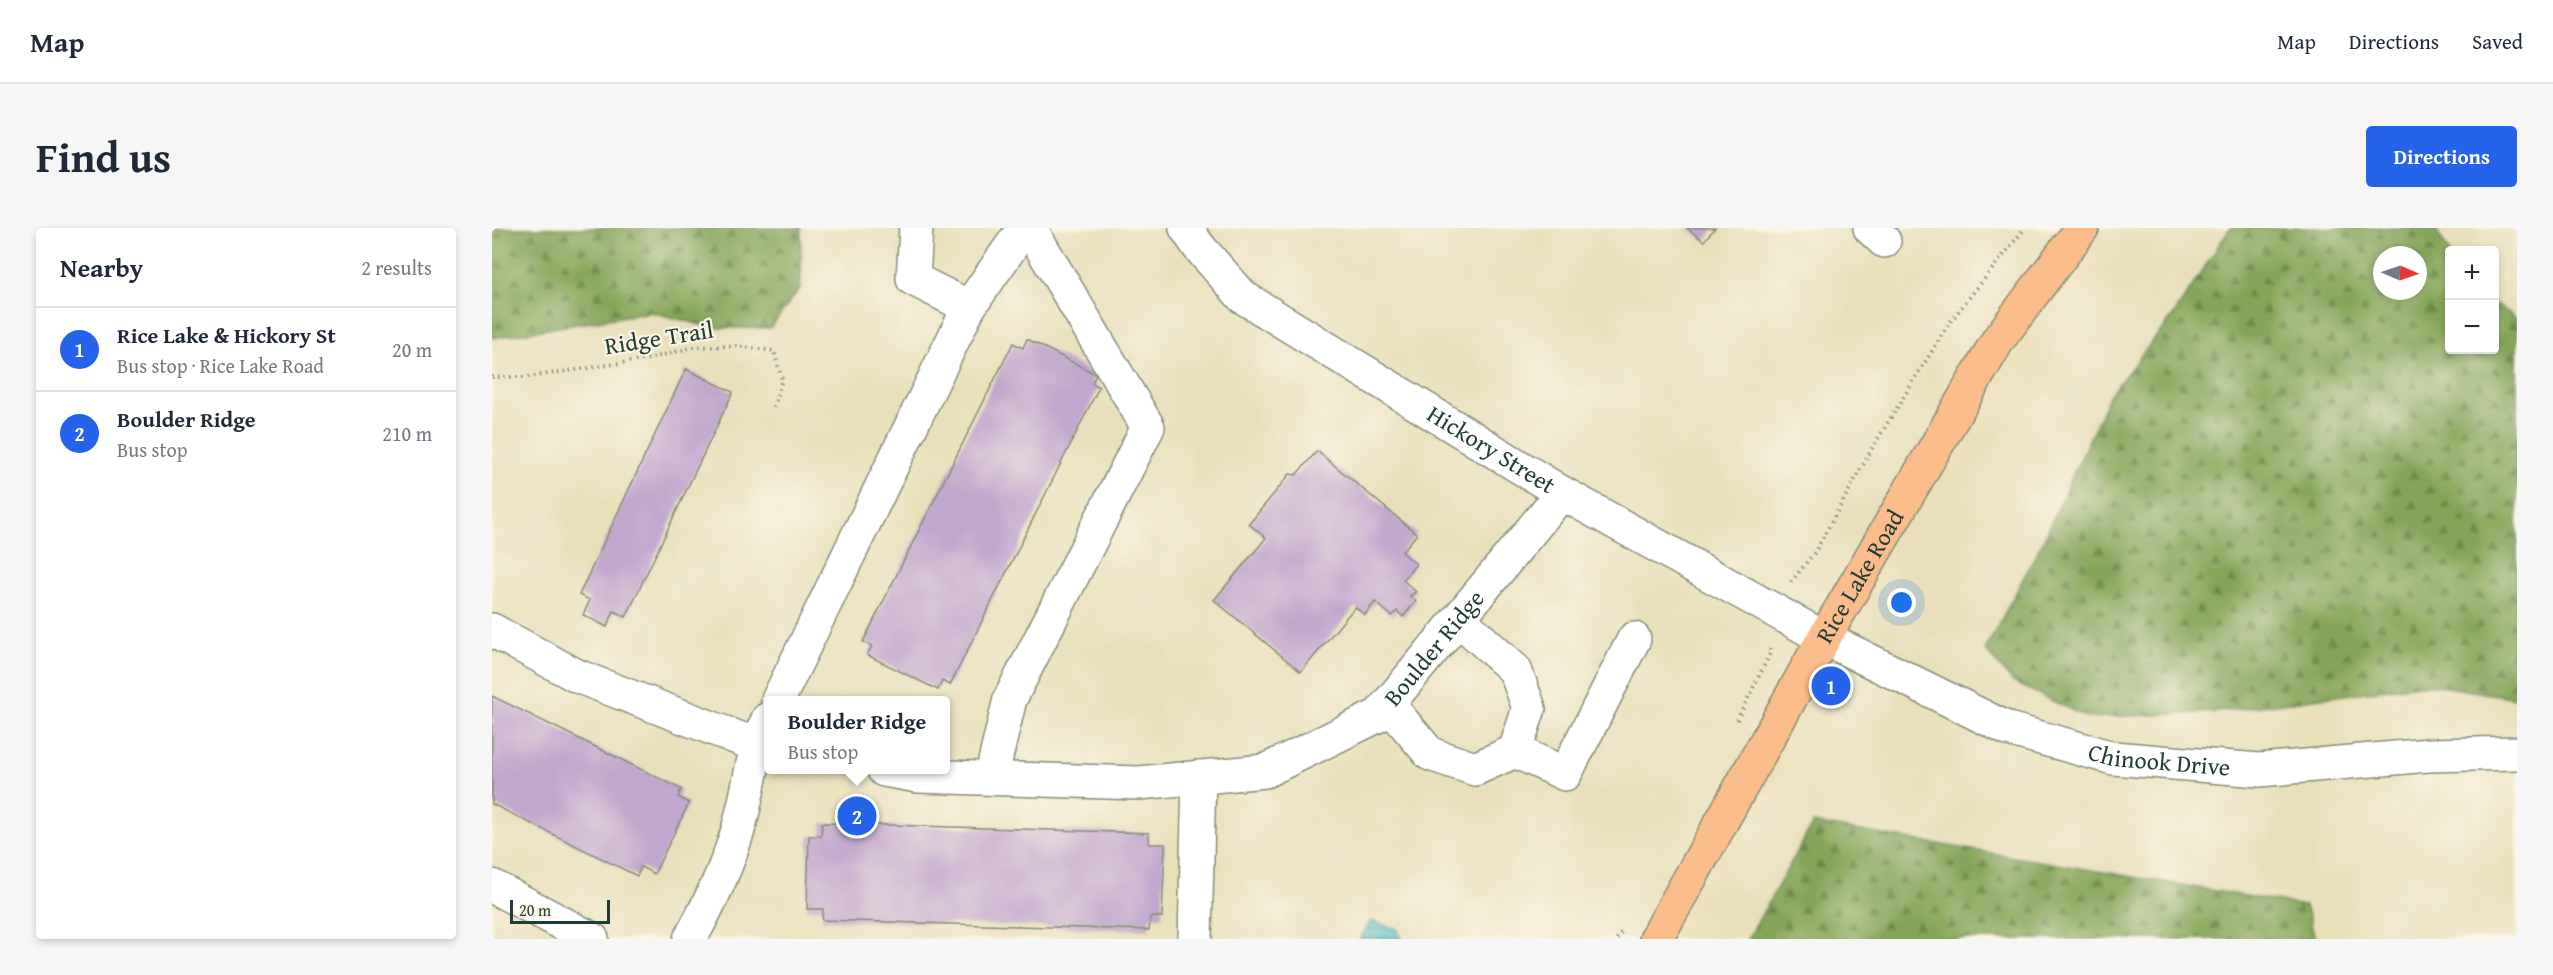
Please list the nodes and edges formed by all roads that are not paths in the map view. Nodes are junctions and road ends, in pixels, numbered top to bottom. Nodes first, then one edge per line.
1 (916, 228) edge
2 (1024, 228) edge
3 (1029, 228) edge
4 (1186, 228) edge
5 (2082, 228) edge
6 (969, 307) junction
7 (1562, 493) junction
8 (1472, 619) junction
9 (492, 630) edge
10 (1824, 638) junction
11 (1634, 639) dead end
12 (779, 696) edge
13 (1388, 704) junction
14 (764, 737) edge
15 (1515, 751) junction
16 (2517, 753) edge
17 (907, 774) edge
18 (1199, 777) junction
19 (991, 778) junction
20 (492, 886) edge
21 (592, 939) edge
22 (690, 939) edge
23 (1195, 939) edge
24 (1656, 939) edge

1 - 6 street
2 - 6 street
3 - 19 street
4 - 7 street, Hickory Street
5 - 10 main road, Rice Lake Road
6 - 12 street
7 - 8 street, Boulder Ridge
7 - 10 street, Hickory Street
8 - 13 street, Boulder Ridge
8 - 15 street
9 - 14 street
10 - 16 street, Chinook Drive
10 - 24 main road, Rice Lake Road
11 - 15 street
13 - 15 street
13 - 18 street, Boulder Ridge
14 - 22 street
17 - 19 street, Boulder Ridge
18 - 19 street, Boulder Ridge
18 - 23 street
20 - 21 street

